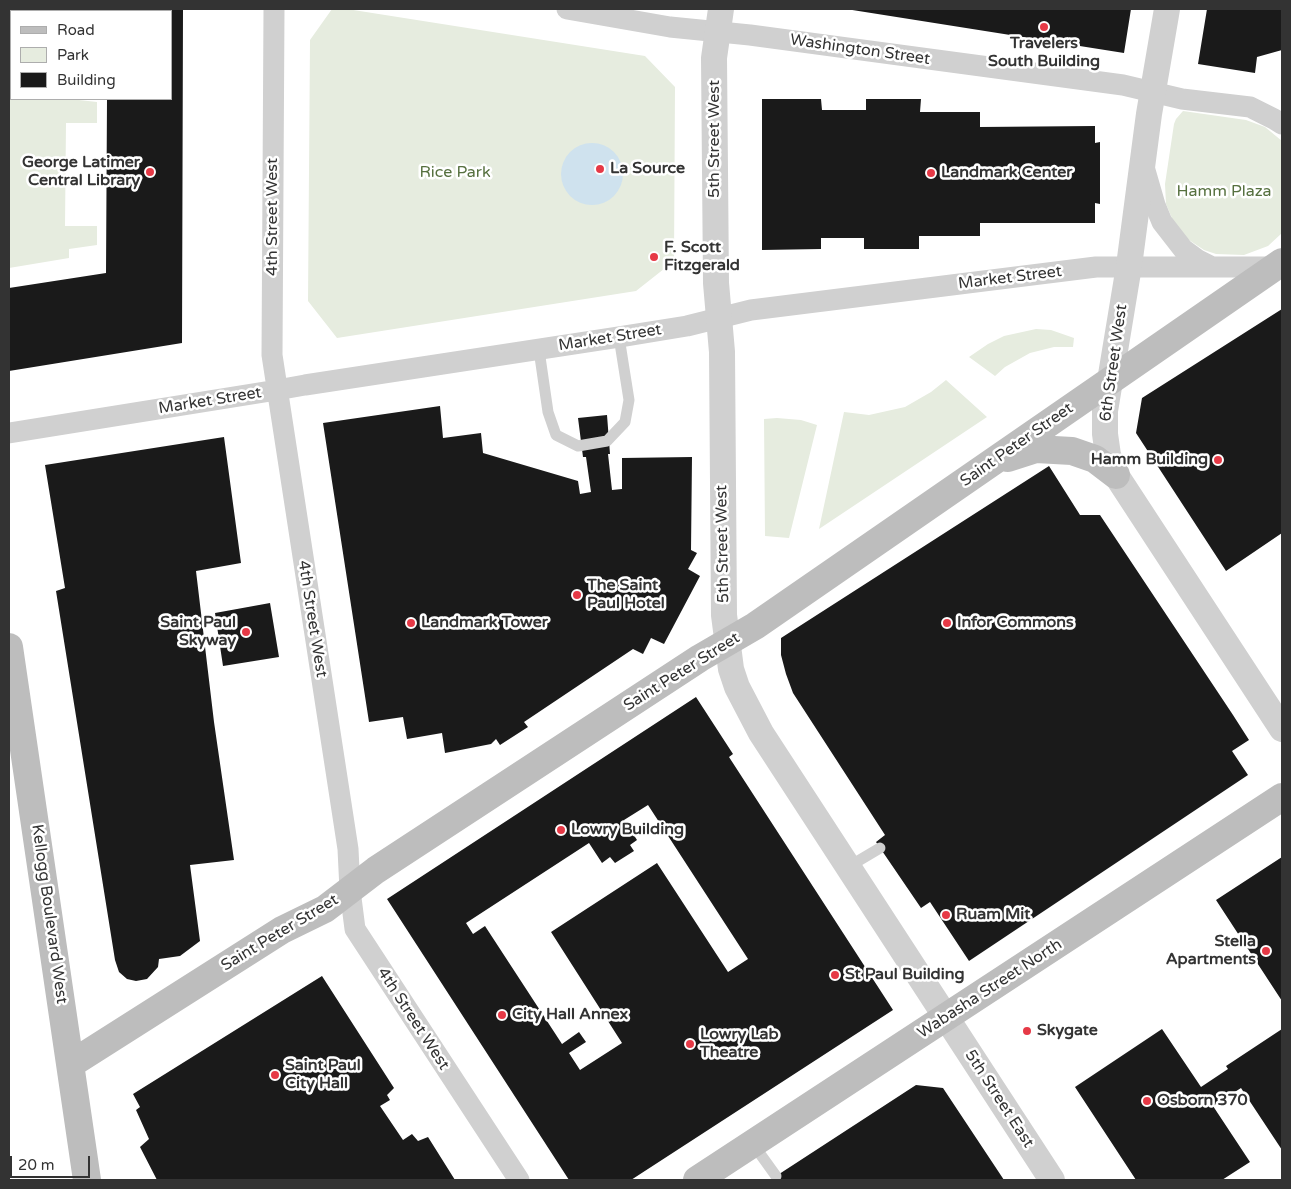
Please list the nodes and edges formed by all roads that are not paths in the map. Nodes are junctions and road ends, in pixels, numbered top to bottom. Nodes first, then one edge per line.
1 (274, 9) edge
2 (568, 9) edge
3 (1167, 9) edge
4 (720, 20) edge
5 (1153, 92) junction
6 (1282, 124) edge
7 (1142, 161) junction
8 (1278, 265) edge
9 (1129, 266) junction
10 (1213, 267) junction
11 (719, 318) junction
12 (619, 337) junction
13 (539, 350) junction
14 (1111, 379) junction
15 (277, 390) junction
16 (9, 433) edge
17 (991, 463) junction
18 (1116, 475) junction
19 (728, 642) junction
20 (9, 647) edge
21 (1282, 729) edge
22 (1282, 798) edge
23 (880, 848) dead end
24 (848, 867) junction
25 (350, 890) junction
26 (946, 1018) junction
27 (71, 1064) junction
28 (753, 1144) junction
29 (776, 1176) dead end
30 (702, 1179) edge
31 (87, 1180) edge
32 (519, 1180) edge
33 (1052, 1180) edge

1 - 15 street, 4th Street West
2 - 4 street, Washington Street
3 - 5 street, 6th Street West
4 - 5 street, Washington Street
4 - 11 street, 5th Street West
5 - 6 street, Washington Street
5 - 7 street, 6th Street West
7 - 9 street, 6th Street West
7 - 10 street, Market Street
8 - 10 street, Market Street
8 - 14 main road, Saint Peter Street
9 - 10 street, Market Street
9 - 11 street, Market Street
9 - 14 street, 6th Street West
11 - 12 street, Market Street
11 - 19 street, 5th Street West
12 - 13 street, Market Street
12 - 13 lane
13 - 15 street, Market Street
14 - 17 main road, Saint Peter Street
14 - 18 street, 6th Street West
15 - 16 street, Market Street
15 - 25 street, 4th Street West
17 - 18 main road
17 - 19 main road, Saint Peter Street
18 - 21 street, 6th Street West
19 - 24 street, 5th Street West
19 - 25 main road, Saint Peter Street
20 - 27 main road, Kellogg Boulevard West
22 - 26 main road, Wabasha Street North
23 - 24 lane
24 - 26 street, 5th Street West
25 - 27 main road, Saint Peter Street
25 - 32 street, 4th Street West
26 - 28 main road, Wabasha Street North
26 - 33 street, 5th Street East
27 - 31 main road, Kellogg Boulevard West
28 - 29 lane
28 - 30 main road, Wabasha Street North

